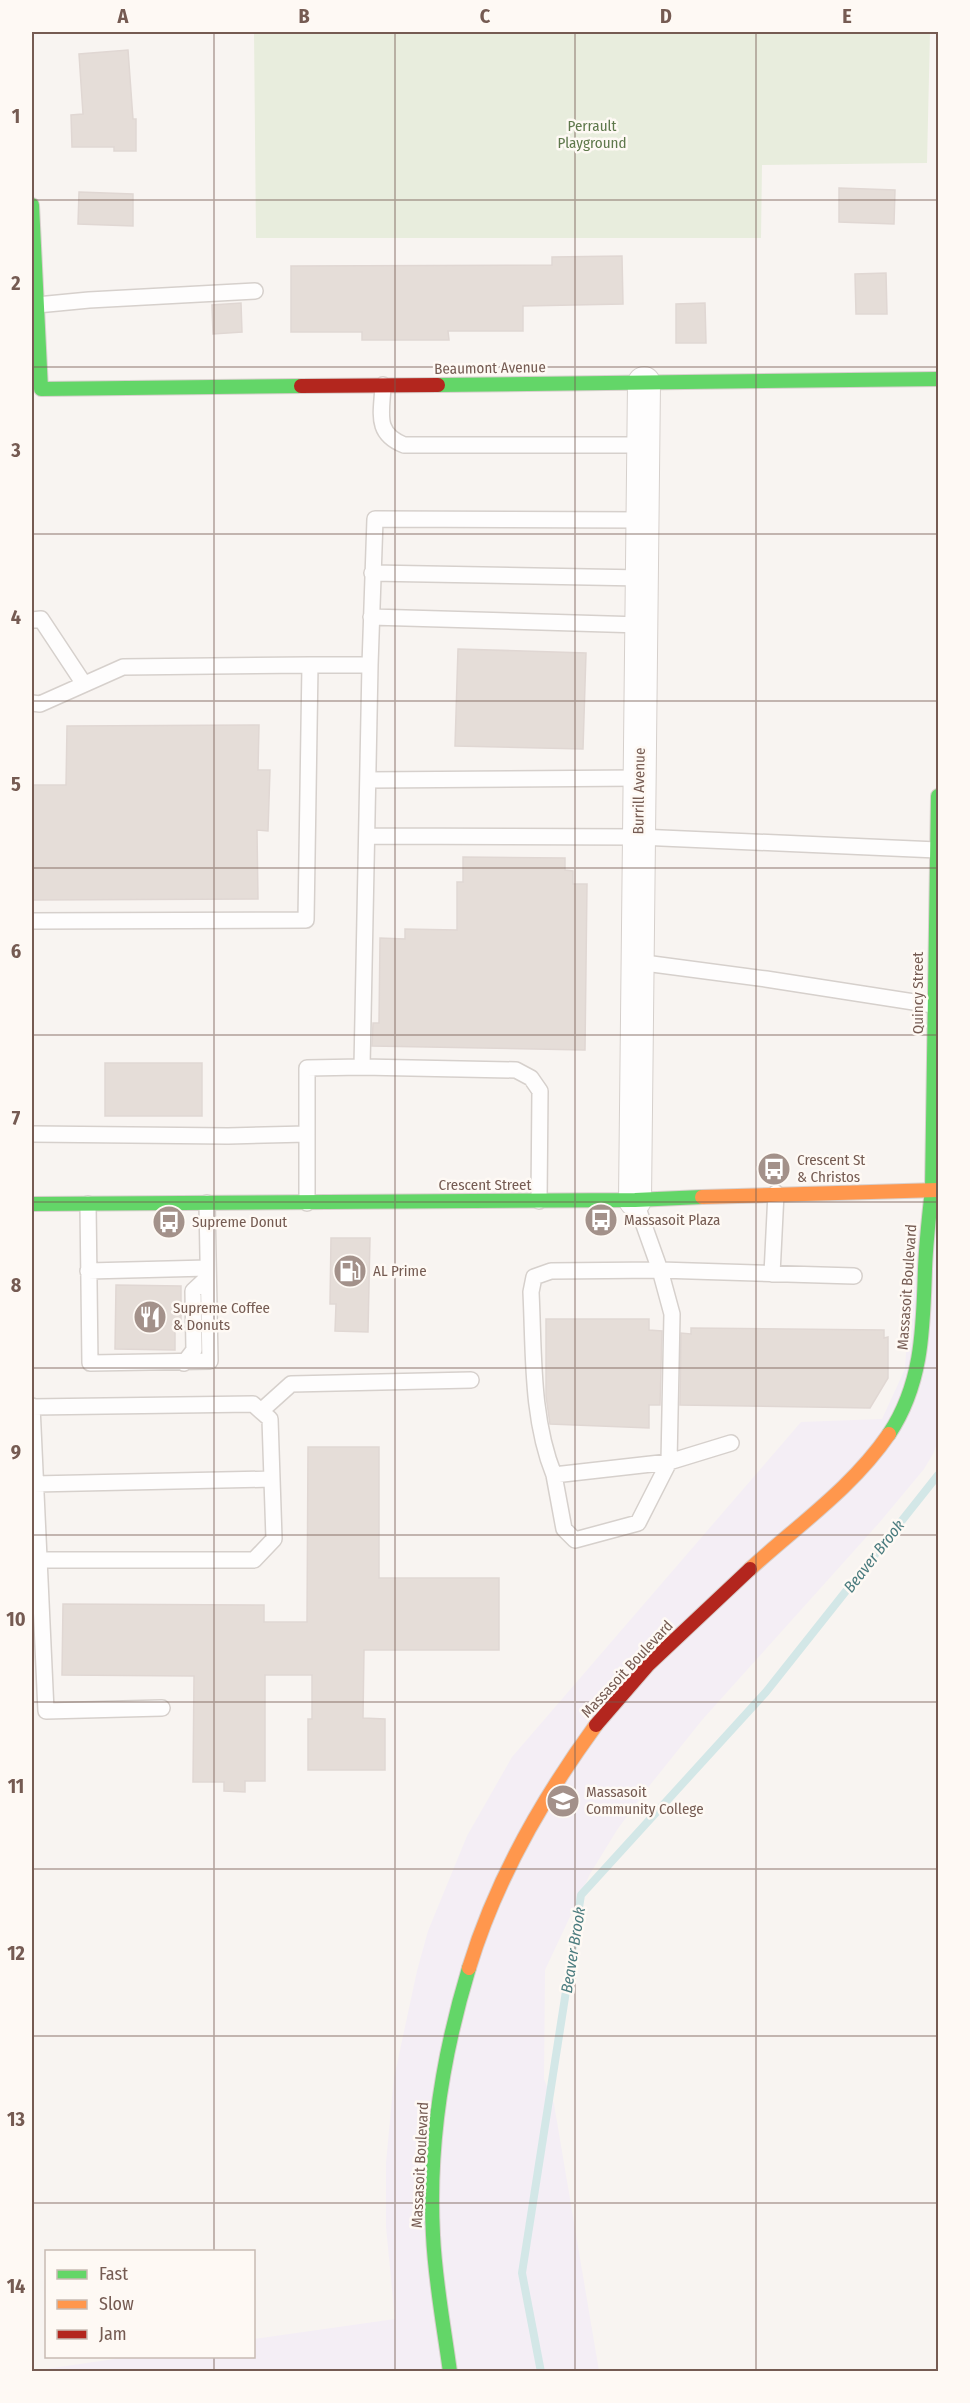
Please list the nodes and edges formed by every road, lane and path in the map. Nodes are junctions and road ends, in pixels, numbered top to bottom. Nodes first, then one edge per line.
1 (32, 205) edge
2 (33, 272) edge
3 (255, 291) dead end
4 (37, 305) junction
5 (939, 380) edge
6 (644, 382) junction
7 (383, 385) junction
8 (643, 445) junction
9 (642, 520) junction
10 (372, 573) junction
11 (642, 578) junction
12 (371, 618) junction
13 (32, 620) edge
14 (641, 625) junction
15 (310, 665) junction
16 (370, 665) junction
17 (84, 684) junction
18 (32, 704) edge
19 (639, 778) junction
20 (368, 780) junction
21 (939, 796) edge
22 (367, 836) junction
23 (639, 837) junction
24 (937, 850) edge
25 (32, 921) edge
26 (637, 962) junction
27 (935, 999) edge
28 (362, 1067) junction
29 (937, 1075) edge
30 (32, 1134) edge
31 (307, 1134) junction
32 (935, 1190) edge
33 (776, 1193) junction
34 (635, 1200) junction
35 (539, 1201) junction
36 (207, 1203) junction
37 (307, 1203) junction
38 (32, 1204) edge
39 (88, 1204) junction
40 (660, 1270) junction
41 (88, 1271) junction
42 (208, 1273) junction
43 (772, 1274) junction
44 (854, 1276) dead end
45 (471, 1380) dead end
46 (32, 1406) edge
47 (261, 1411) junction
48 (731, 1443) dead end
49 (669, 1462) junction
50 (554, 1475) junction
51 (272, 1479) junction
52 (34, 1484) junction
53 (37, 1560) junction
54 (162, 1708) dead end
55 (450, 2372) edge

1 - 2 street
2 - 4 street
3 - 4 lane
4 - 7 street, Beaumont Avenue
5 - 6 street, Beaumont Avenue
6 - 7 street, Beaumont Avenue
6 - 8 street, Burrill Avenue
7 - 8 lane
8 - 9 street, Burrill Avenue
9 - 10 lane
9 - 11 street, Burrill Avenue
10 - 11 lane
10 - 12 lane
11 - 14 street, Burrill Avenue
12 - 14 lane
12 - 16 lane
13 - 17 lane
14 - 19 street, Burrill Avenue
15 - 16 lane
15 - 17 lane
15 - 25 lane
16 - 20 lane
17 - 18 lane
19 - 20 lane
19 - 23 street, Burrill Avenue
20 - 22 lane
21 - 24 street, Quincy Street
22 - 23 lane
22 - 28 lane
23 - 24 lane
23 - 26 street, Burrill Avenue
24 - 27 street, Quincy Street
26 - 27 lane
26 - 34 street, Burrill Avenue
27 - 29 street, Quincy Street
28 - 31 lane
28 - 35 lane
29 - 32 street, Quincy Street
30 - 31 lane
31 - 37 lane
32 - 33 street, Crescent Street
32 - 55 street, Massasoit Boulevard
33 - 34 street, Crescent Street
33 - 43 lane
34 - 35 street, Crescent Street
34 - 40 lane
35 - 37 street, Crescent Street
36 - 37 street, Crescent Street
36 - 39 street, Crescent Street
36 - 42 lane
38 - 39 street, Crescent Street
39 - 41 lane
40 - 43 lane
40 - 49 lane
40 - 50 lane
41 - 42 lane
41 - 42 lane
43 - 44 lane
45 - 47 lane
46 - 47 lane
46 - 52 lane
47 - 51 lane
48 - 49 lane
49 - 50 lane
49 - 50 lane
51 - 52 lane
51 - 53 lane
52 - 53 lane
53 - 54 lane

